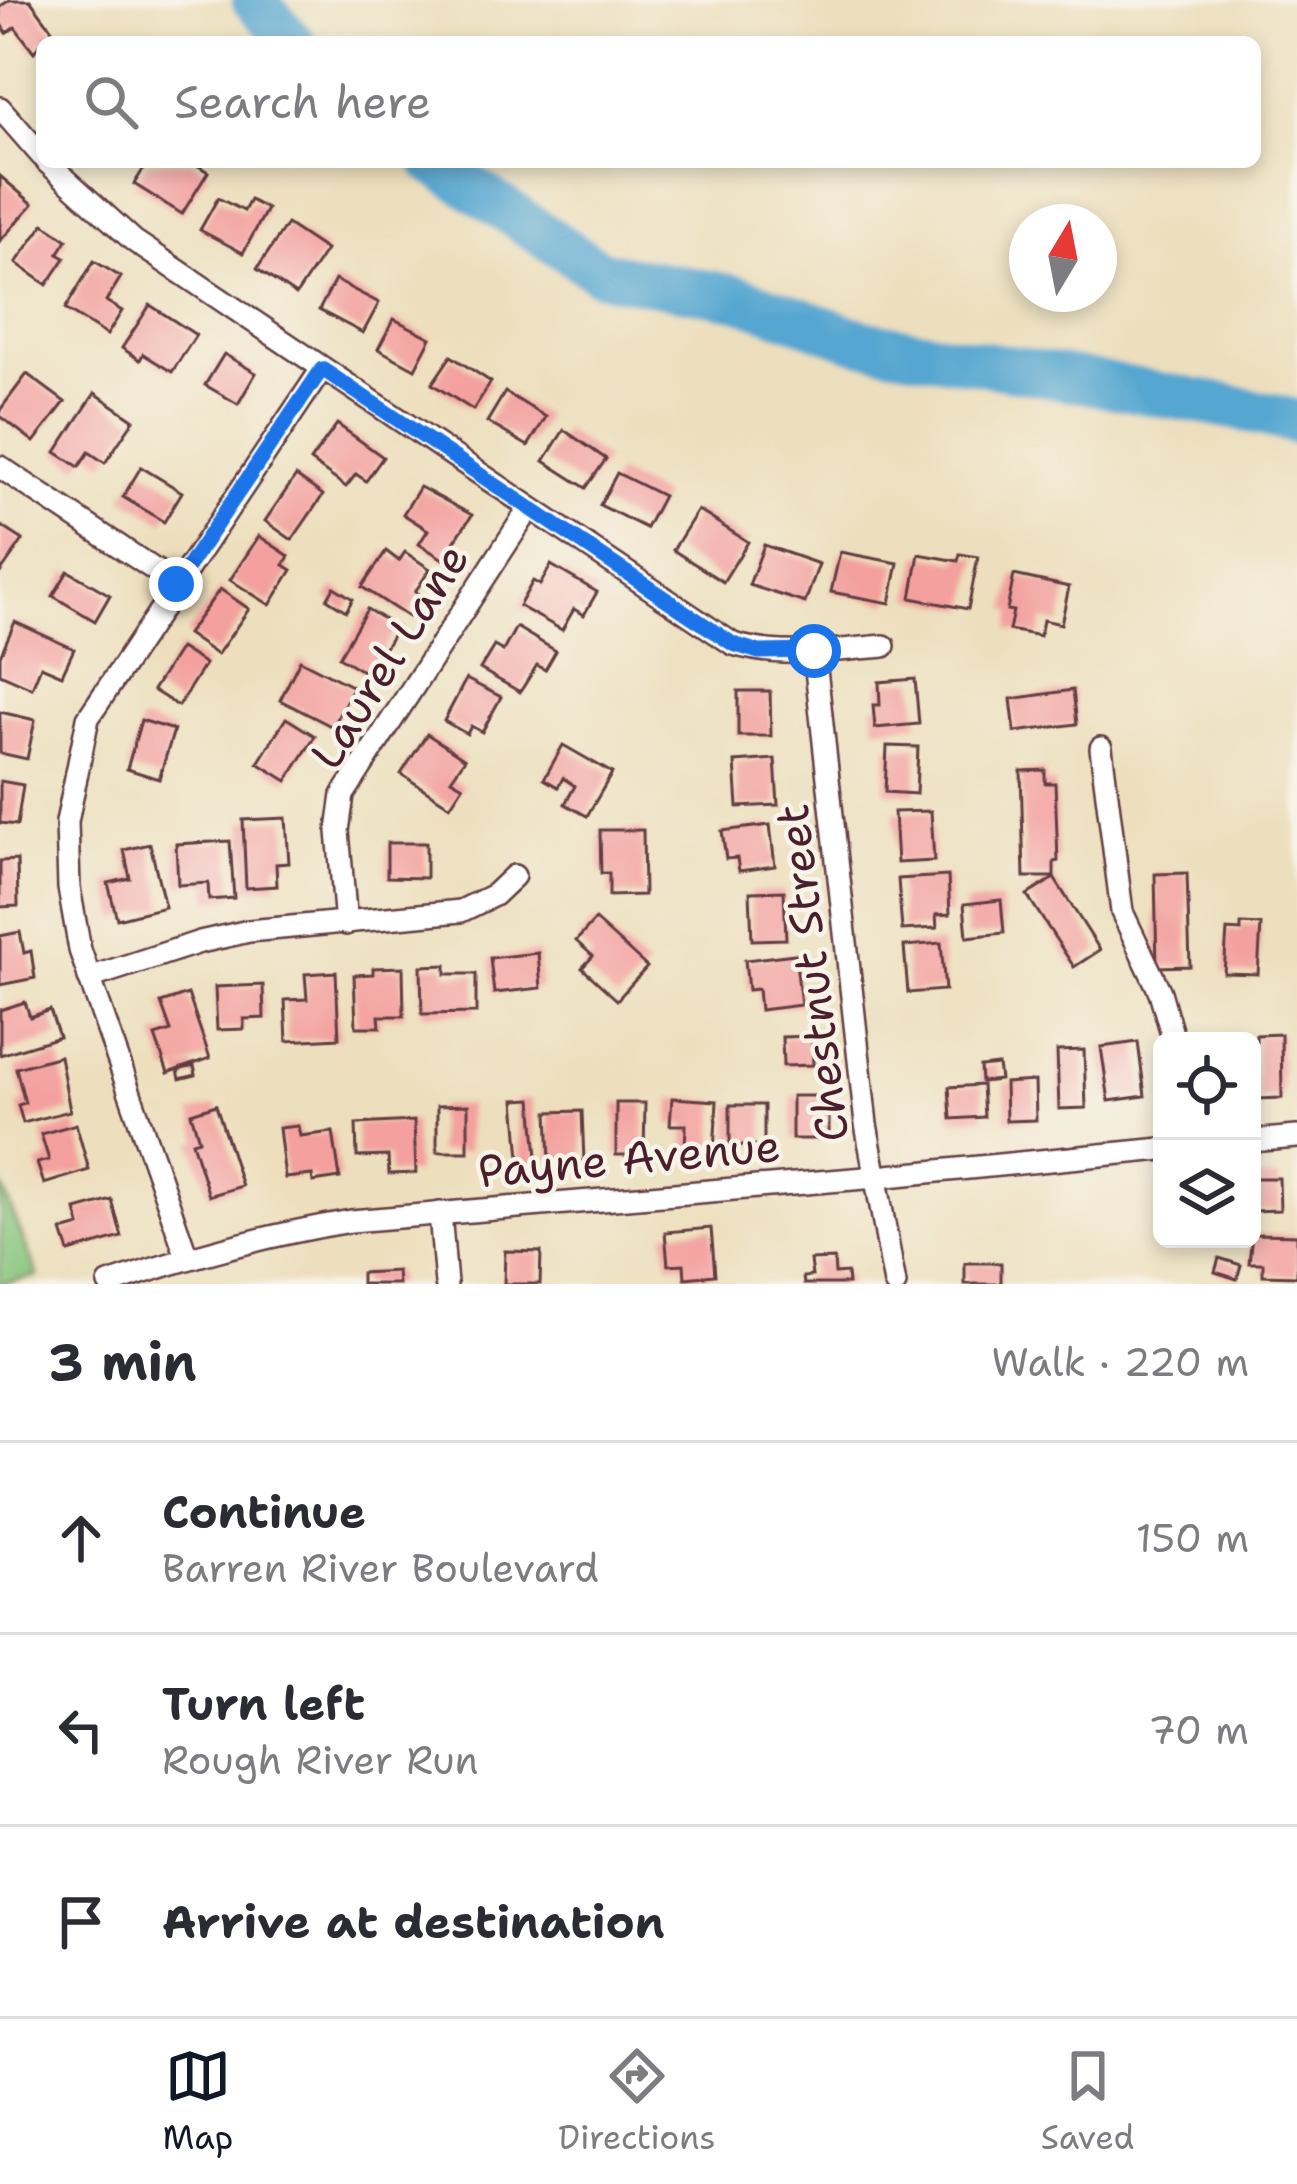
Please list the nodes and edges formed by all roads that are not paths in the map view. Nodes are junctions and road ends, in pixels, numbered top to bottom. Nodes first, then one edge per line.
1 (0, 108) edge
2 (36, 149) edge
3 (55, 168) edge
4 (322, 369) junction
5 (0, 467) edge
6 (529, 509) junction
7 (176, 584) junction
8 (884, 646) dead end
9 (814, 651) junction
10 (1101, 748) dead end
11 (514, 876) dead end
12 (346, 923) junction
13 (89, 978) junction
14 (1171, 1032) edge
15 (1297, 1137) edge
16 (1261, 1140) edge
17 (1153, 1150) edge
18 (877, 1177) junction
19 (440, 1213) junction
20 (187, 1256) junction
21 (110, 1284) edge
22 (446, 1284) edge
23 (895, 1284) edge

1 - 2 street
3 - 4 street
4 - 6 street
4 - 7 street
5 - 7 street
6 - 9 street
6 - 12 street, Laurel Lane
7 - 13 street
8 - 9 street
9 - 18 street, Chestnut Street
10 - 14 street
11 - 12 street
12 - 13 street
13 - 20 street
15 - 16 street
17 - 18 street, Payne Avenue
18 - 19 street, Payne Avenue
18 - 23 street, Chestnut Street
19 - 20 street, Payne Avenue
19 - 22 street
20 - 21 street, Payne Avenue

